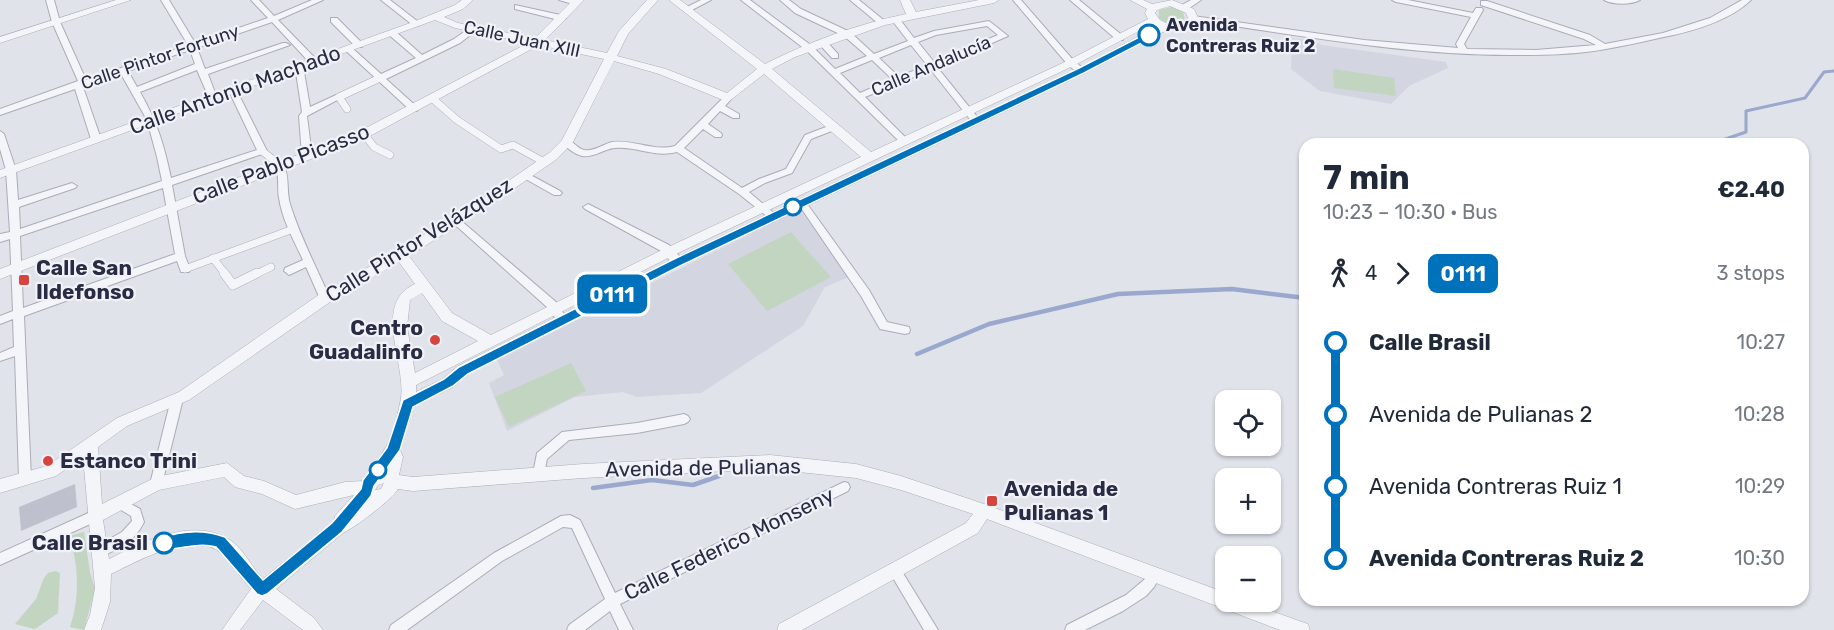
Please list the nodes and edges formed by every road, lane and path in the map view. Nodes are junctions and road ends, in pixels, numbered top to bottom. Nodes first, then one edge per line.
1 (50, 0) edge
2 (126, 0) edge
3 (165, 0) edge
4 (255, 0) edge
5 (320, 0) edge
6 (386, 0) edge
7 (468, 0) edge
8 (563, 0) edge
9 (653, 0) edge
10 (674, 0) edge
11 (707, 0) edge
12 (745, 0) edge
13 (784, 0) edge
14 (854, 0) edge
15 (905, 0) edge
16 (994, 0) edge
17 (1017, 0) edge
18 (1074, 0) edge
19 (1135, 0) edge
20 (1197, 0) edge
21 (1396, 0) edge
22 (1608, 0) edge
23 (1636, 0) edge
24 (1747, 0) edge
25 (578, 2) edge
26 (1485, 2) edge
27 (518, 7) dead end
28 (1185, 7) junction
29 (687, 9) junction
30 (1153, 14) junction
31 (912, 16) junction
32 (1476, 16) junction
33 (436, 17) junction
34 (562, 18) junction
35 (1193, 18) junction
36 (273, 19) junction
37 (895, 19) junction
38 (334, 20) dead end
39 (56, 22) junction
40 (882, 22) junction
41 (417, 24) junction
42 (1166, 27) junction
43 (474, 29) junction
44 (392, 33) junction
45 (847, 34) junction
46 (1120, 38) junction
47 (0, 40) edge
48 (913, 41) junction
49 (537, 42) junction
50 (823, 43) junction
51 (287, 45) dead end
52 (190, 46) junction
53 (353, 47) junction
54 (1605, 47) junction
55 (808, 48) junction
56 (1464, 52) junction
57 (836, 56) dead end
58 (609, 57) junction
59 (873, 57) junction
60 (421, 58) junction
61 (313, 61) junction
62 (299, 66) junction
63 (932, 66) junction
64 (1076, 67) junction
65 (123, 69) junction
66 (764, 69) junction
67 (201, 70) junction
68 (833, 73) junction
69 (380, 78) junction
70 (898, 80) junction
71 (80, 83) junction
72 (135, 91) junction
73 (233, 91) junction
74 (339, 97) junction
75 (858, 97) junction
76 (213, 98) junction
77 (728, 98) junction
78 (433, 99) junction
79 (719, 106) junction
80 (347, 109) dead end
81 (414, 109) junction
82 (0, 112) edge
83 (306, 112) junction
84 (736, 116) dead end
85 (971, 116) junction
86 (151, 120) junction
87 (702, 124) junction
88 (834, 127) junction
89 (0, 134) edge
90 (364, 134) junction
91 (718, 135) dead end
92 (96, 139) junction
93 (904, 141) junction
94 (567, 142) junction
95 (678, 148) junction
96 (262, 151) junction
97 (390, 155) dead end
98 (307, 156) junction
99 (544, 162) junction
100 (873, 162) junction
101 (280, 165) junction
102 (5, 172) edge
103 (525, 175) junction
104 (168, 183) junction
105 (72, 186) dead end
106 (742, 192) junction
107 (557, 193) dead end
108 (802, 203) junction
109 (14, 205) junction
110 (173, 206) junction
111 (588, 207) dead end
112 (767, 212) junction
113 (456, 221) junction
114 (293, 228) junction
115 (15, 234) junction
116 (0, 238) edge
117 (401, 255) junction
118 (180, 256) junction
119 (673, 257) junction
120 (213, 258) junction
121 (308, 262) junction
122 (271, 267) dead end
123 (17, 268) junction
124 (185, 269) joint
125 (289, 271) dead end
126 (0, 274) edge
127 (424, 286) junction
128 (325, 298) junction
129 (555, 308) junction
130 (18, 314) junction
131 (562, 319) junction
132 (0, 320) edge
133 (905, 330) dead end
134 (490, 341) junction
135 (19, 350) junction
136 (0, 357) edge
137 (409, 382) junction
138 (177, 399) junction
139 (407, 404) junction
140 (684, 418) dead end
141 (90, 444) junction
142 (539, 474) junction
143 (25, 479) junction
144 (156, 484) junction
145 (0, 486) edge
146 (380, 487) junction
147 (844, 487) dead end
148 (120, 503) junction
149 (984, 511) junction
150 (95, 516) junction
151 (99, 551) junction
152 (0, 560) edge
153 (102, 570) junction
154 (894, 570) junction
155 (1155, 575) junction
156 (262, 589) junction
157 (1215, 597) edge
158 (613, 601) junction
159 (1255, 612) edge
160 (92, 630) edge
161 (230, 630) edge
162 (315, 630) edge
163 (396, 630) edge
164 (574, 630) edge
165 (626, 630) edge
166 (785, 630) edge
167 (931, 630) edge
168 (1072, 630) edge
169 (1302, 630) edge

1 - 39 street
2 - 39 street
3 - 52 street
4 - 36 street
5 - 36 street, Calle Pintor Fortuny
6 - 41 street
7 - 33 street, Calle Antonio Machado
8 - 25 street
9 - 58 street, Calle Pintor Velázquez
10 - 29 street
11 - 29 street
12 - 55 street
13 - 45 street
14 - 40 street
15 - 31 street
16 - 31 street
17 - 64 street
18 - 46 street
19 - 30 street
20 - 28 street
21 - 32 street
22 - 23 street
24 - 54 street
25 - 34 street, Calle Pablo Picasso
26 - 32 street
26 - 54 street
27 - 34 street
28 - 30 street
28 - 35 street
29 - 66 street
30 - 42 street
30 - 46 street
31 - 37 street
32 - 56 street
33 - 41 street, Calle Antonio Machado
33 - 43 street, Calle Juan XIII
34 - 49 street, Calle Pablo Picasso
35 - 42 street
35 - 56 street
36 - 52 street, Calle Pintor Fortuny
36 - 61 street
37 - 40 street
37 - 48 street
38 - 53 street
39 - 47 street
39 - 71 street
40 - 45 street
41 - 44 street, Calle Antonio Machado
42 - 64 street
43 - 49 street, Calle Juan XIII
43 - 60 street
44 - 53 street, Calle Antonio Machado
44 - 60 street
45 - 50 street
45 - 59 street
46 - 64 street
48 - 59 street
48 - 63 street
48 - 63 street, Calle Andalucía
49 - 58 street, Calle Juan XIII
49 - 78 street, Calle Pablo Picasso
50 - 55 street
50 - 57 street
51 - 67 street
52 - 65 street, Calle Pintor Fortuny
52 - 67 street
53 - 61 street, Calle Antonio Machado
53 - 69 street
54 - 56 street
55 - 66 street
55 - 68 street
58 - 77 street, Calle Juan XIII
58 - 94 street, Calle Pintor Velázquez
59 - 68 street
59 - 70 street
60 - 69 street
61 - 62 street, Calle Antonio Machado
62 - 73 street, Calle Antonio Machado
62 - 83 street
63 - 70 street, Calle Andalucía
63 - 85 street
64 - 85 street
65 - 71 street, Calle Pintor Fortuny
65 - 72 street
66 - 77 street
66 - 88 street
67 - 72 street
67 - 76 street
68 - 75 street
69 - 74 street
69 - 81 street
70 - 75 street, Calle Andalucía
71 - 82 street, Calle Pintor Fortuny
71 - 92 street
72 - 86 street
73 - 76 street, Calle Antonio Machado
73 - 96 street
74 - 80 street
74 - 83 street
75 - 93 street
76 - 86 street, Calle Antonio Machado
77 - 79 street
78 - 81 street, Calle Pablo Picasso
78 - 99 street
79 - 84 street
79 - 87 street
81 - 90 street, Calle Pablo Picasso
83 - 98 street
85 - 93 street
85 - 100 street
86 - 92 street, Calle Antonio Machado
86 - 104 street
87 - 91 street
87 - 95 street
88 - 100 street
88 - 106 street
89 - 102 street
90 - 97 street
90 - 98 street, Calle Pablo Picasso
92 - 102 street, Calle Antonio Machado
93 - 100 street
94 - 95 street
94 - 99 street, Calle Pintor Velázquez
95 - 106 street
96 - 101 street
96 - 104 street
98 - 101 street, Calle Pablo Picasso
99 - 103 street, Calle Pintor Velázquez
100 - 108 street
100 - 112 street
101 - 110 street, Calle Pablo Picasso
101 - 114 street
102 - 109 street
103 - 107 street
103 - 113 street, Calle Pintor Velázquez
104 - 110 street
104 - 115 street
105 - 109 street
106 - 112 street
108 - 112 street
108 - 133 street
109 - 115 street
110 - 118 street
110 - 123 street, Calle Pablo Picasso
111 - 119 street
112 - 119 street
113 - 117 street, Calle Pintor Velázquez
113 - 129 street
114 - 120 street
114 - 121 street
115 - 116 street
115 - 123 street
117 - 127 street
117 - 128 street, Calle Pintor Velázquez
118 - 124 street
118 - 130 street
119 - 129 street
119 - 131 street
120 - 122 street
120 - 124 street
121 - 125 street
121 - 128 street
123 - 126 street, Calle Pablo Picasso
123 - 130 street
127 - 134 street
127 - 137 street
128 - 138 street, Calle Pintor Velázquez
129 - 131 street
129 - 134 street
130 - 132 street
130 - 135 street
131 - 139 street
134 - 137 street
135 - 136 street
135 - 143 street
137 - 139 street
138 - 141 street, Calle Pintor Velázquez
138 - 144 street
139 - 146 street
140 - 142 street
141 - 143 street, Calle Pintor Velázquez
141 - 150 street
142 - 146 street, Avenida de Pulianas
142 - 149 street, Avenida de Pulianas
143 - 145 street, Calle Pintor Velázquez
144 - 146 street
144 - 148 street
146 - 156 street
147 - 158 street, Calle Federico Monseny
148 - 150 street
148 - 151 street
149 - 154 street
149 - 155 street, Avenida de Pulianas
150 - 151 street
150 - 152 street
151 - 153 street
153 - 156 street
153 - 160 street
154 - 166 street
154 - 167 street
155 - 157 street, Avenida de Pulianas
155 - 168 street
156 - 161 street
156 - 162 street
158 - 163 street
158 - 164 street, Calle Federico Monseny
158 - 165 street
159 - 169 street, Avenida de Pulianas

